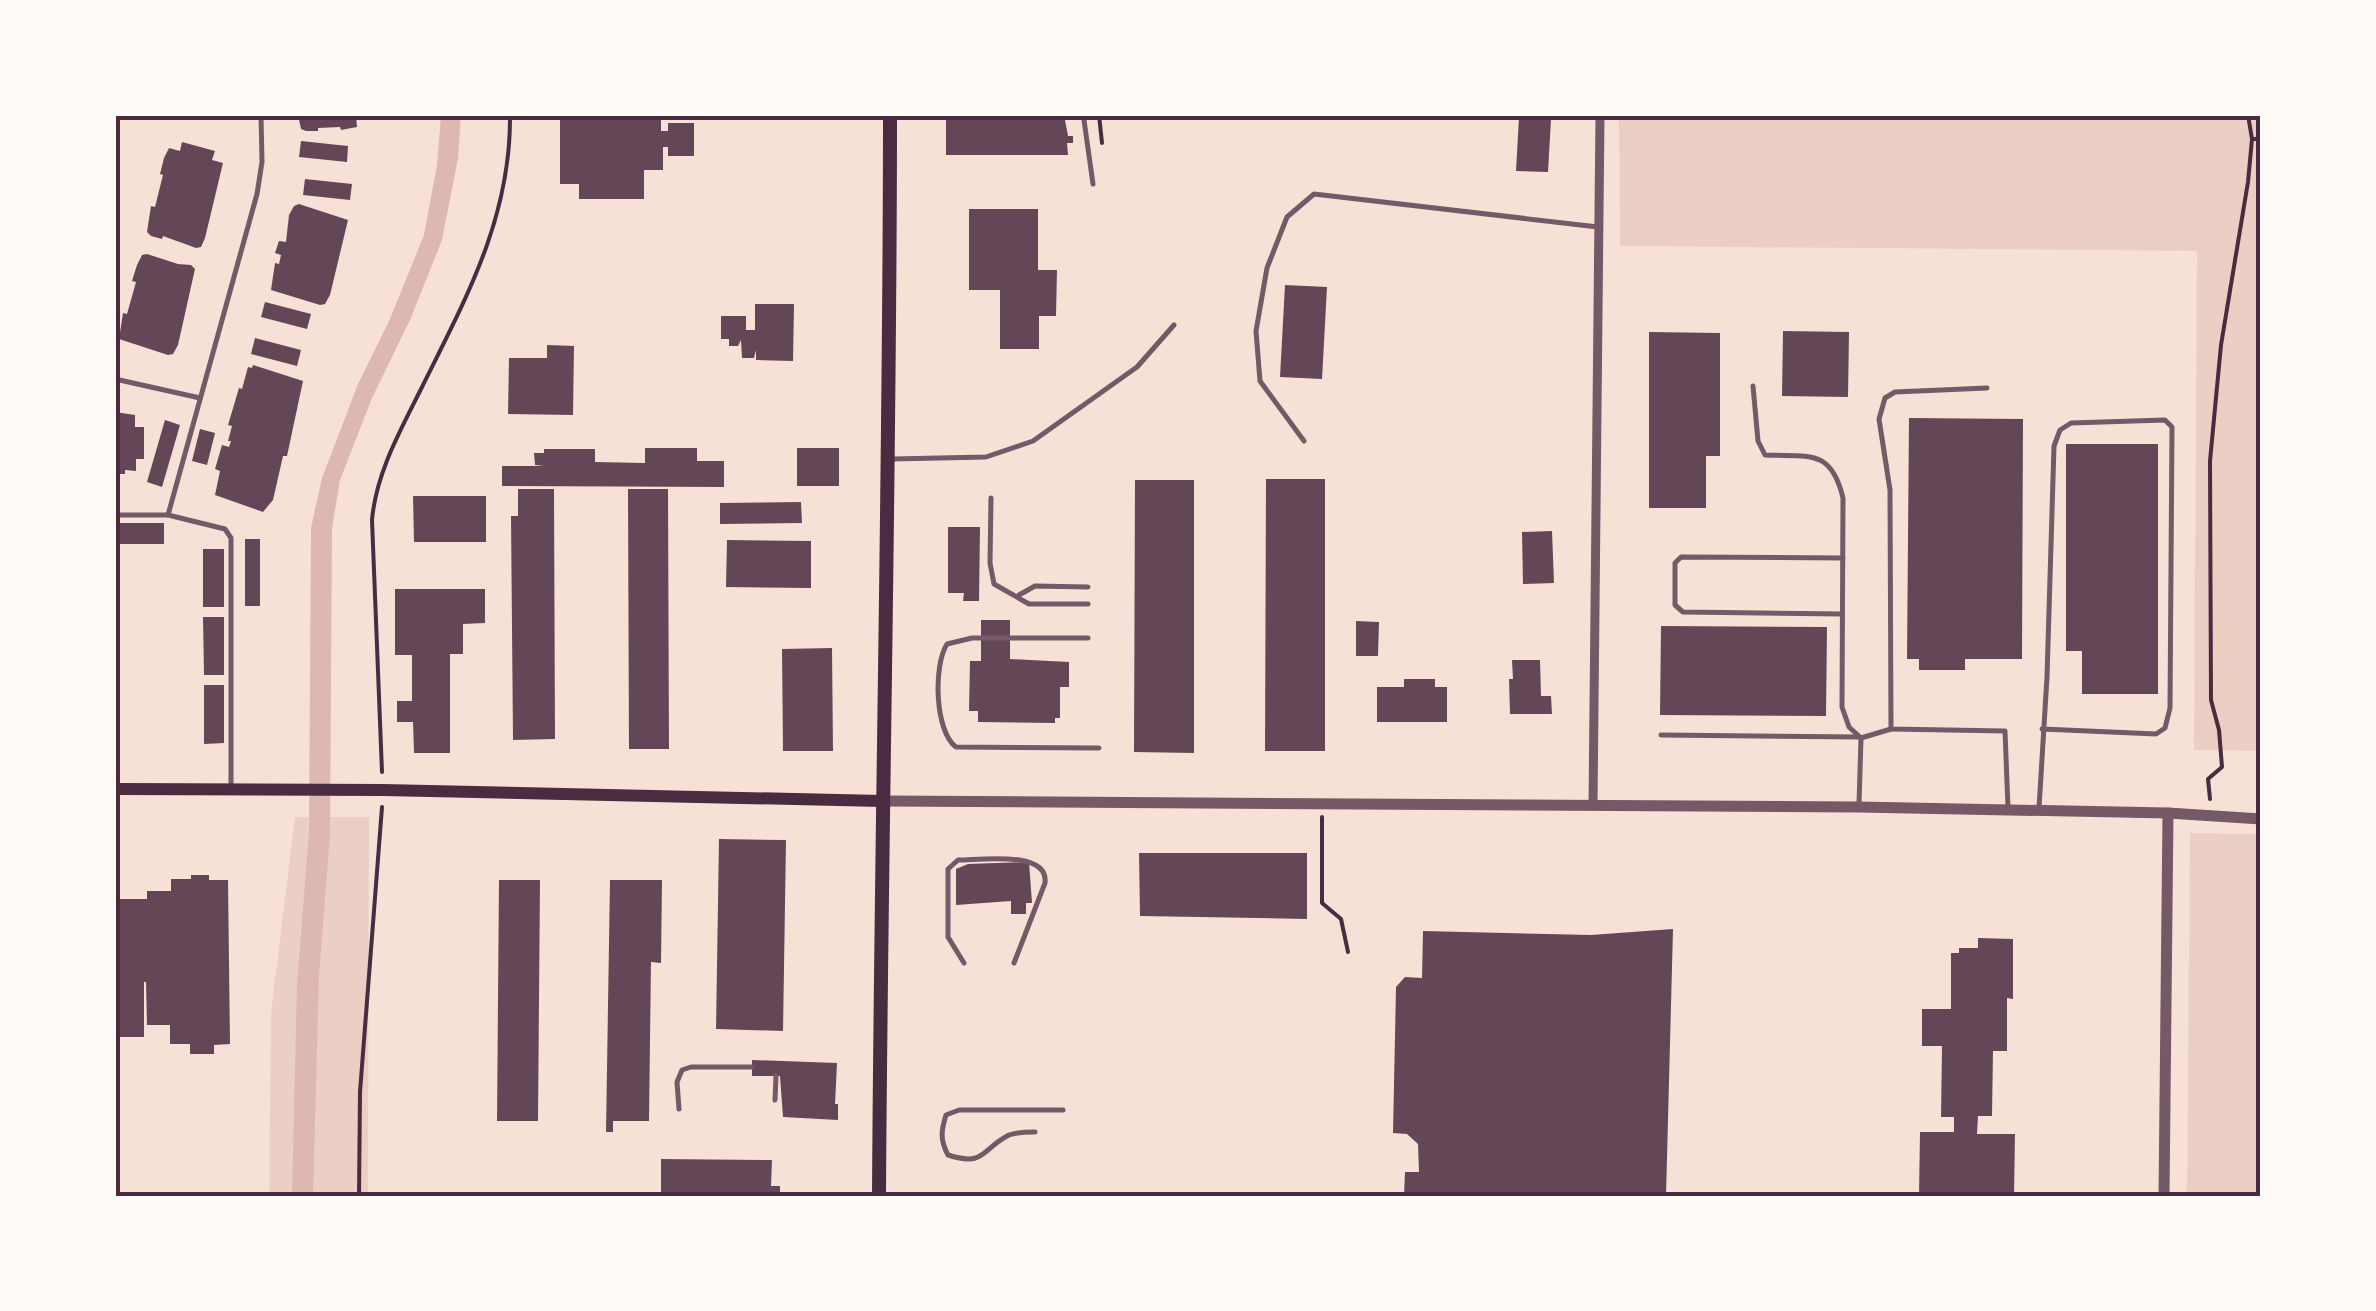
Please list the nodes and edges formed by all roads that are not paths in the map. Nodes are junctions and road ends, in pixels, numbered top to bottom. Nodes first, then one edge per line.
1 (261, 115) edge
2 (890, 115) edge
3 (1600, 115) edge
4 (1084, 120) dead end
5 (1093, 184) dead end
6 (1598, 227) junction
7 (1174, 325) dead end
8 (115, 379) edge
9 (1753, 386) dead end
10 (1986, 388) dead end
11 (200, 398) junction
12 (1304, 441) dead end
13 (889, 459) junction
14 (991, 498) dead end
15 (115, 515) edge
16 (168, 515) junction
17 (1843, 558) junction
18 (1088, 587) dead end
19 (1018, 595) junction
20 (1088, 604) dead end
21 (1843, 614) junction
22 (1088, 638) dead end
23 (1890, 729) junction
24 (2042, 730) junction
25 (1661, 735) dead end
26 (1861, 738) junction
27 (1099, 748) dead end
28 (231, 789) junction
29 (115, 790) edge
30 (882, 801) junction
31 (1592, 804) junction
32 (1859, 808) junction
33 (2008, 810) junction
34 (2038, 810) junction
35 (2168, 814) junction
36 (2261, 819) edge
37 (964, 963) dead end
38 (1014, 963) dead end
39 (752, 1067) dead end
40 (776, 1076) dead end
41 (776, 1100) dead end
42 (679, 1109) dead end
43 (1063, 1110) dead end
44 (1036, 1132) dead end
45 (880, 1196) edge
46 (2164, 1196) edge

1 - 11 lane
2 - 13 main road
3 - 6 street
4 - 5 lane
6 - 12 lane
6 - 31 street
7 - 13 lane
8 - 11 lane
9 - 17 lane
10 - 23 lane
11 - 16 lane
13 - 30 main road
14 - 19 lane
15 - 16 lane
16 - 28 lane
17 - 21 lane
17 - 21 lane
18 - 19 lane
19 - 20 lane
21 - 26 lane
22 - 27 lane
23 - 26 lane
23 - 33 lane
24 - 24 lane
24 - 34 lane
25 - 26 lane
26 - 32 lane
28 - 29 main road
28 - 30 main road
30 - 31 street
30 - 45 main road
31 - 32 street
32 - 33 street
33 - 34 street
34 - 35 street
35 - 36 street
35 - 46 street
37 - 38 lane
39 - 42 lane
40 - 41 lane
43 - 44 lane

